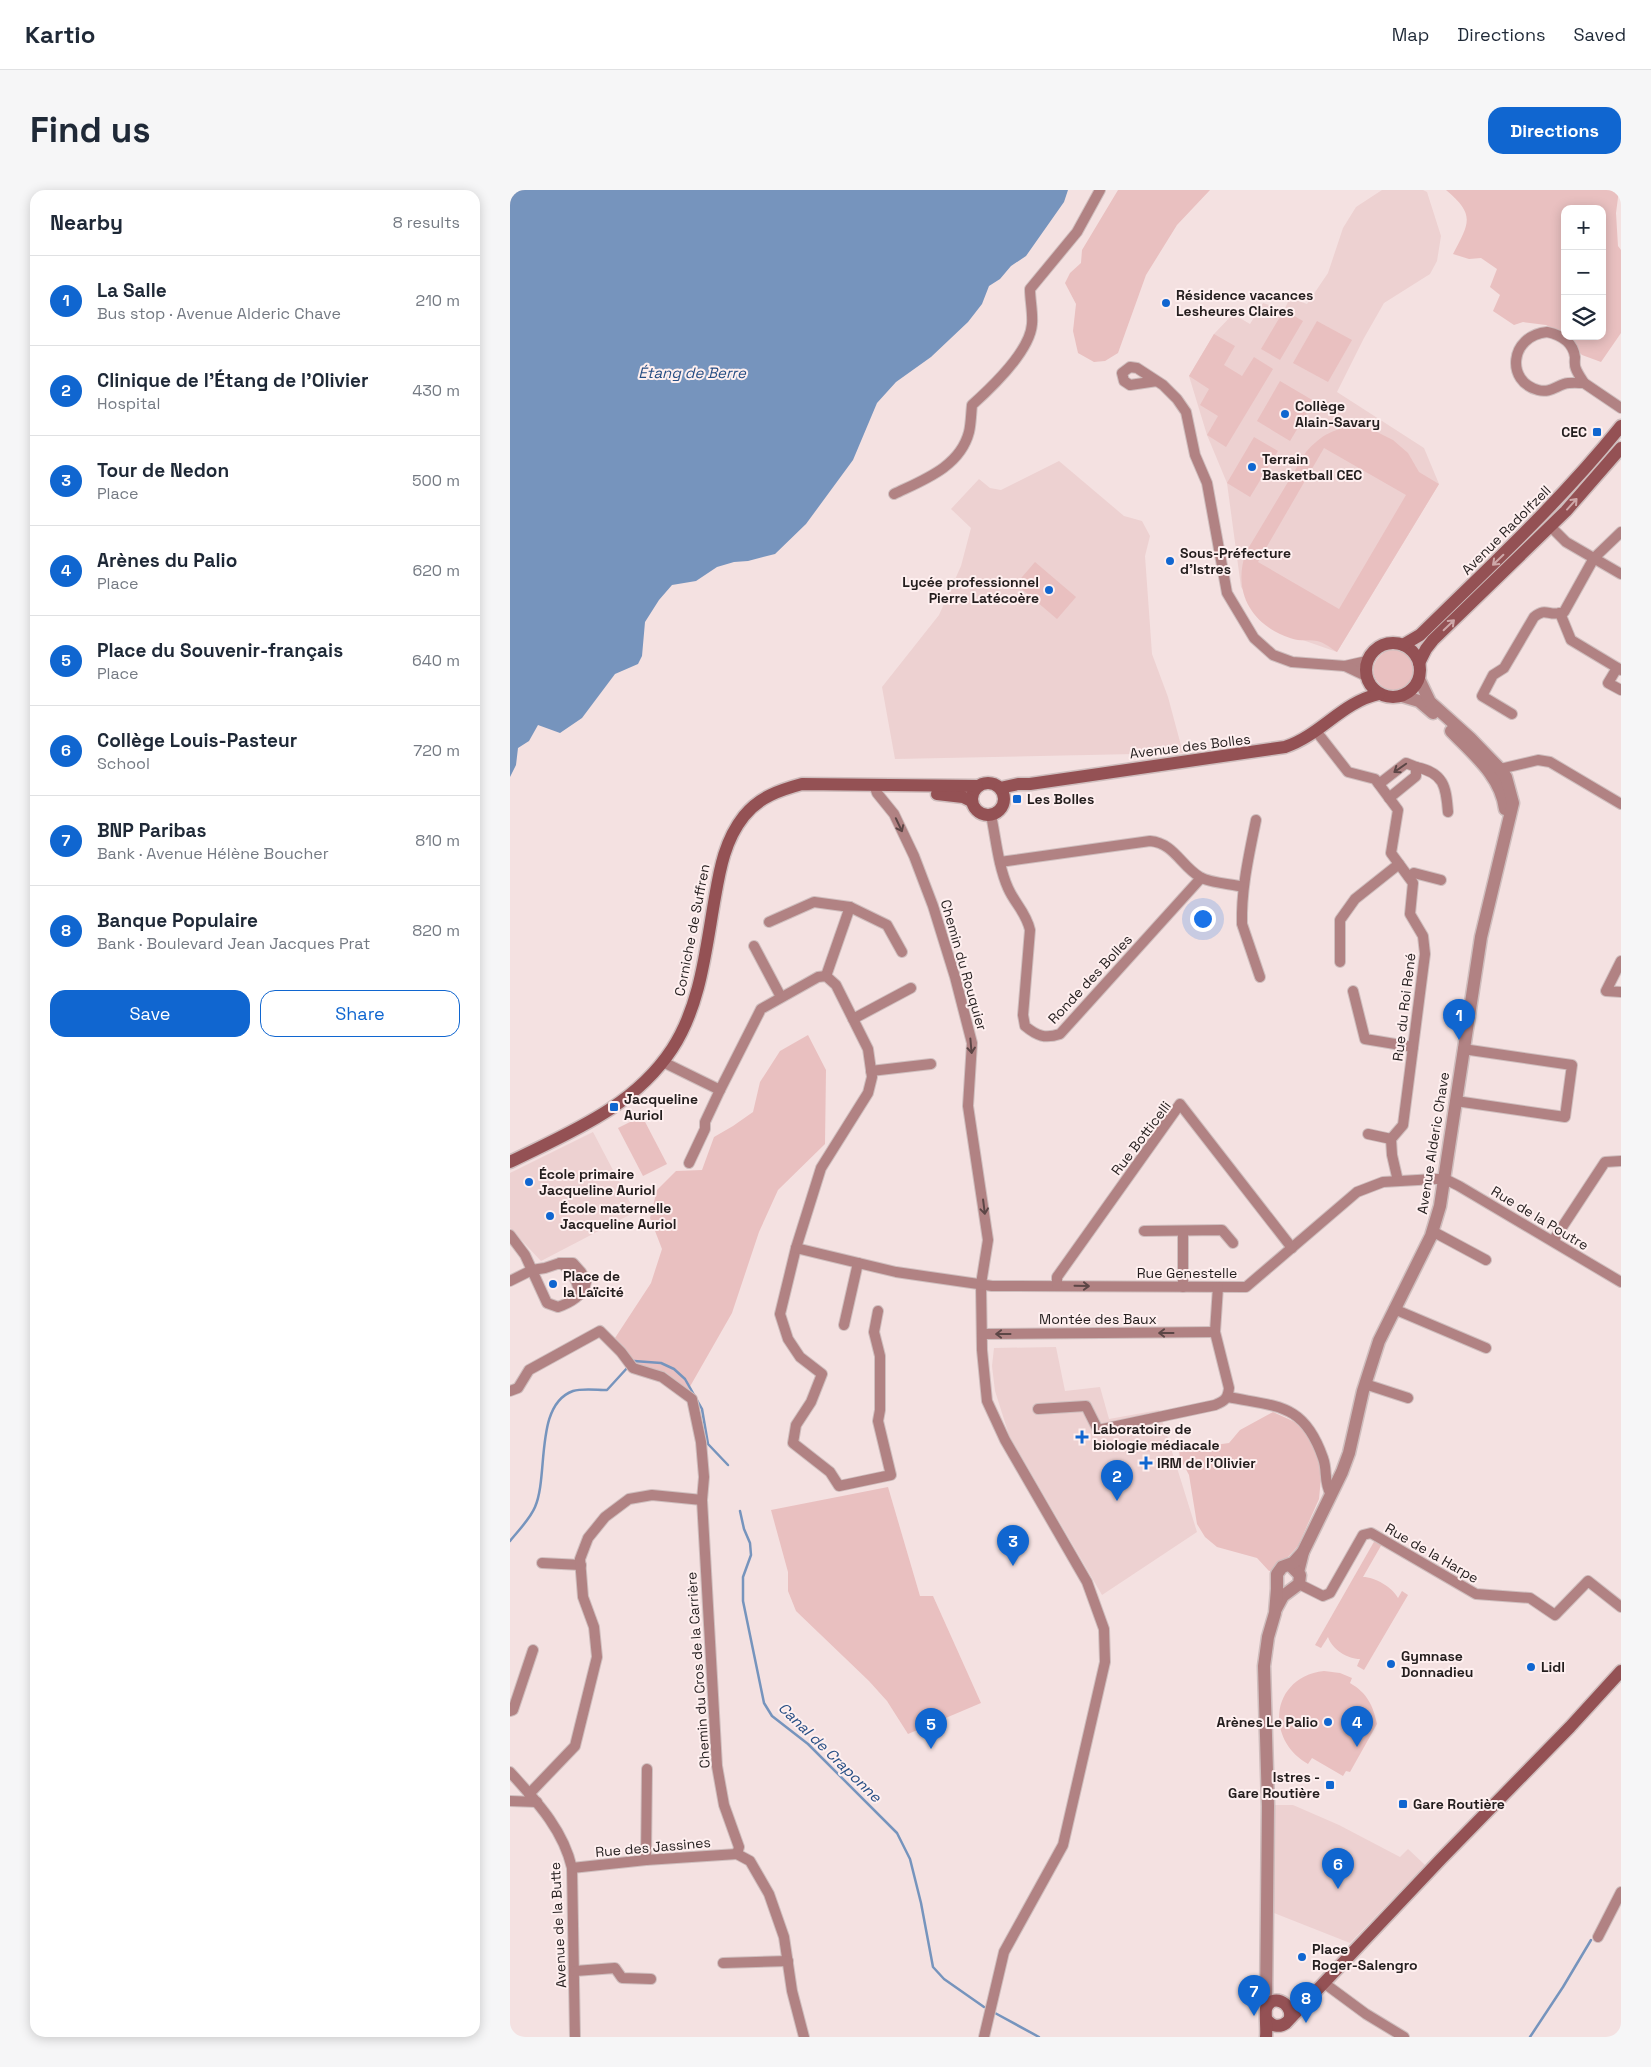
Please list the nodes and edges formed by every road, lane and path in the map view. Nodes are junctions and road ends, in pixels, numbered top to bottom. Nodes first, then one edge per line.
1 (1100, 190) edge
2 (1157, 381) dead end
3 (1584, 382) junction
4 (1621, 408) edge
5 (1621, 426) edge
6 (1621, 448) edge
7 (894, 494) dead end
8 (1550, 526) junction
9 (1621, 532) edge
10 (1594, 558) junction
11 (1621, 574) edge
12 (1560, 613) junction
13 (1403, 645) junction
14 (1367, 661) junction
15 (1419, 663) junction
16 (1345, 666) junction
17 (1619, 669) edge
18 (1366, 678) junction
19 (1419, 679) junction
20 (1621, 690) edge
21 (1379, 694) junction
22 (1402, 696) junction
23 (1343, 709) junction
24 (1512, 714) dead end
25 (1316, 731) junction
26 (1416, 767) junction
27 (1496, 772) junction
28 (1379, 784) junction
29 (977, 786) junction
30 (875, 789) junction
31 (1002, 794) junction
32 (1389, 798) junction
33 (972, 801) junction
34 (1621, 804) edge
35 (1448, 812) dead end
36 (991, 814) junction
37 (1256, 820) dead end
38 (1000, 862) junction
39 (1399, 864) junction
40 (1409, 877) junction
41 (1201, 878) junction
42 (1441, 880) dead end
43 (1243, 887) junction
44 (850, 907) junction
45 (768, 922) dead end
46 (754, 946) dead end
47 (902, 952) dead end
48 (1621, 961) edge
49 (1340, 962) dead end
50 (826, 976) junction
51 (1260, 977) dead end
52 (911, 988) dead end
53 (1353, 991) dead end
54 (1621, 992) edge
55 (781, 997) junction
56 (854, 1019) junction
57 (1413, 1047) junction
58 (1463, 1049) junction
59 (663, 1062) junction
60 (931, 1064) dead end
61 (871, 1071) junction
62 (720, 1090) junction
63 (1456, 1101) junction
64 (1368, 1134) dead end
65 (1391, 1139) junction
66 (1621, 1161) edge
67 (510, 1162) edge
68 (689, 1163) dead end
69 (1445, 1179) junction
70 (1398, 1181) junction
71 (1144, 1231) dead end
72 (1183, 1231) junction
73 (1432, 1232) junction
74 (510, 1236) edge
75 (1553, 1241) junction
76 (1233, 1243) dead end
77 (796, 1248) junction
78 (1292, 1248) junction
79 (1486, 1260) dead end
80 (858, 1263) junction
81 (532, 1270) junction
82 (510, 1281) edge
83 (1621, 1282) edge
84 (981, 1284) junction
85 (1057, 1285) junction
86 (1183, 1286) junction
87 (1218, 1287) junction
88 (1394, 1309) junction
89 (878, 1311) dead end
90 (844, 1326) dead end
91 (1215, 1332) junction
92 (982, 1334) junction
93 (1486, 1348) dead end
94 (1365, 1384) junction
95 (514, 1390) edge
96 (1228, 1397) junction
97 (1408, 1398) dead end
98 (1038, 1409) dead end
99 (1331, 1495) junction
100 (702, 1500) junction
101 (542, 1563) dead end
102 (581, 1565) junction
103 (1293, 1578) junction
104 (1276, 1583) junction
105 (1621, 1607) edge
106 (1275, 1613) junction
107 (533, 1650) dead end
108 (1621, 1671) edge
109 (510, 1712) edge
110 (646, 1769) dead end
111 (510, 1772) edge
112 (529, 1794) junction
113 (510, 1800) edge
114 (536, 1802) junction
115 (737, 1854) junction
116 (646, 1860) junction
117 (572, 1868) junction
118 (1621, 1892) edge
119 (1598, 1937) dead end
120 (788, 1962) junction
121 (723, 1963) dead end
122 (575, 1971) junction
123 (651, 1979) dead end
124 (1324, 1983) junction
125 (1268, 1985) junction
126 (1286, 2008) junction
127 (1267, 2014) junction
128 (1279, 2026) junction
129 (575, 2037) edge
130 (804, 2037) edge
131 (984, 2037) edge
132 (1267, 2037) edge
133 (1404, 2037) edge

1 - 7 street
2 - 16 street
3 - 3 street
3 - 4 street
5 -> 13 main road, Avenue Radolfzell
8 -> 6 main road, Avenue Radolfzell
8 - 10 street
15 -> 8 main road, Avenue Radolfzell
9 - 10 street
10 - 11 street
10 - 12 street
12 - 17 street
12 - 24 street
13 - 14 main road
13 - 15 main road
14 - 16 street
14 - 18 main road
15 - 19 main road
16 - 18 street
17 - 20 street
18 - 21 main road
18 - 23 main road, Avenue des Bolles
19 - 22 main road
19 - 27 street, Avenue Alderic Chave
21 - 22 main road
21 - 23 main road, Avenue des Bolles
22 - 27 street, Avenue Alderic Chave
23 - 25 main road, Avenue des Bolles
25 - 28 street
25 - 31 main road, Avenue des Bolles
26 -> 28 street
26 - 32 street
26 - 35 street
27 - 34 street
27 - 58 street, Avenue Alderic Chave
28 - 32 street
29 - 30 main road
29 - 31 main road
29 - 33 main road
30 - 33 main road
30 - 59 main road, Corniche de Suffren
30 -> 84 street, Chemin du Rouquier
31 - 36 main road
32 - 39 street
33 - 36 main road
36 - 38 street, Ronde des Bolles
37 - 43 street
38 - 41 street
38 - 41 street, Ronde des Bolles
39 - 40 street
39 - 49 street
40 - 42 street
40 - 57 street, Rue du Roi René
41 - 43 street
43 - 51 street
44 - 45 street
44 - 47 street
44 - 50 street
46 - 55 street
48 - 54 street
50 - 55 street
50 - 56 street
52 - 56 street
53 - 57 street
55 - 62 street
56 - 61 street
57 - 65 street, Rue du Roi René
58 - 63 street, Avenue Alderic Chave
58 - 63 street
59 - 62 street
59 - 67 main road, Corniche de Suffren
60 - 61 street
61 - 77 street
62 - 68 street
63 - 69 street, Avenue Alderic Chave
64 - 65 street
65 - 70 street
66 - 75 street
69 - 70 street, Rue Genestelle
69 - 73 street, Avenue Alderic Chave
69 - 75 street, Rue de la Poutre
70 - 78 street, Rue Genestelle
71 - 72 street
72 - 76 street
72 - 86 street
73 - 79 street
73 - 88 street, Avenue Alderic Chave
74 - 81 street
75 - 83 street, Rue de la Poutre
77 - 80 street, Rue Genestelle
77 - 89 street
78 - 85 street, Rue Botticelli
78 - 87 street, Rue Genestelle
80 - 84 street, Rue Genestelle
80 - 90 street
81 - 81 street
81 - 82 street
84 - 85 street, Rue Genestelle
84 - 92 street, Chemin du Rouquier
85 -> 86 street, Rue Genestelle
86 - 87 street, Rue Genestelle
87 - 91 street
88 - 93 street
88 - 94 street, Avenue Alderic Chave
91 -> 92 street, Montée des Baux
91 - 96 street
92 - 131 street, Chemin du Rouquier
94 - 97 street
94 - 99 street, Avenue Alderic Chave
95 - 100 street, Chemin du Cros de la Carrière
96 - 98 street
96 - 99 street
99 - 103 street, Avenue Alderic Chave
100 - 102 street
100 - 115 street, Chemin du Cros de la Carrière
101 - 102 street
102 - 112 street
103 - 104 street
103 - 104 street
103 - 105 street, Rue de la Harpe
103 - 106 street, Avenue Alderic Chave
104 - 106 street, Avenue Alderic Chave
106 - 125 street, Avenue Alderic Chave
107 - 109 street
108 - 124 main road
110 - 116 street
111 - 112 street, Avenue de la Butte
112 - 114 street, Avenue de la Butte
113 - 114 street
114 - 117 street, Avenue de la Butte
115 - 116 street, Rue des Jassines
115 - 120 street
116 - 117 street, Rue des Jassines
117 - 122 street, Avenue de la Butte
118 - 119 street
120 - 121 street
120 - 130 street
122 - 123 street
122 - 129 street, Avenue de la Butte
124 - 126 main road
124 - 133 street
125 - 126 street
125 - 127 street, Avenue Alderic Chave
126 - 127 main road
126 - 128 main road
127 - 128 main road
127 - 132 main road
128 - 132 main road

